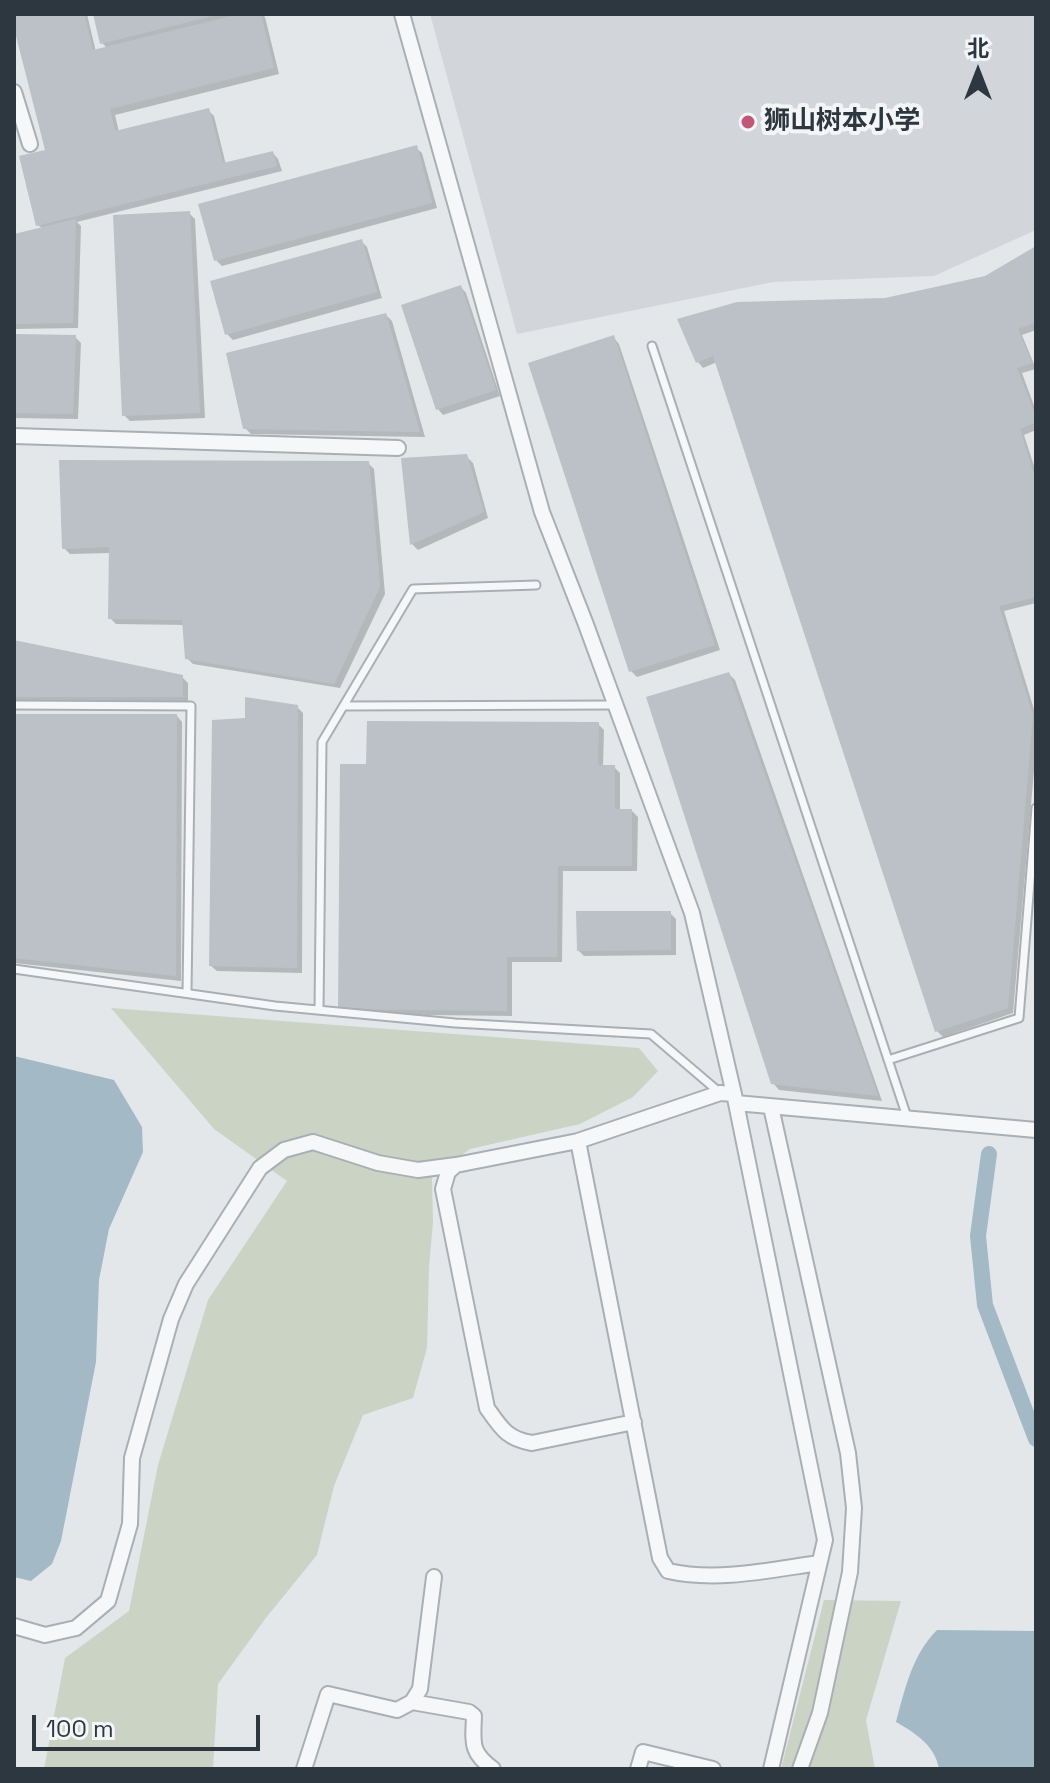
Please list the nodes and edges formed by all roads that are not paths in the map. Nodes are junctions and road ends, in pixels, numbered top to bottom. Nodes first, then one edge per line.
1 (402, 14) edge
2 (14, 92) edge
3 (30, 144) dead end
4 (652, 346) dead end
5 (14, 436) edge
6 (398, 448) dead end
7 (536, 585) dead end
8 (14, 705) edge
9 (615, 705) junction
10 (344, 706) junction
11 (1036, 808) edge
12 (14, 969) edge
13 (187, 993) junction
14 (319, 1010) junction
15 (888, 1060) junction
16 (730, 1097) junction
17 (771, 1107) junction
18 (907, 1119) junction
19 (1036, 1130) edge
20 (578, 1141) junction
21 (456, 1165) junction
22 (634, 1422) junction
23 (819, 1563) junction
24 (434, 1577) dead end
25 (14, 1626) edge
26 (412, 1702) junction
27 (304, 1769) edge
28 (493, 1769) edge
29 (638, 1769) edge
30 (713, 1769) edge
31 (771, 1769) edge
32 (800, 1769) edge

1 - 9 street
2 - 3 street
4 - 15 lane
5 - 6 street
7 - 10 lane
8 - 13 lane
9 - 10 lane
9 - 16 street
10 - 14 lane
11 - 15 lane
12 - 13 lane
13 - 14 lane
14 - 16 lane
15 - 18 lane
16 - 17 street
16 - 20 street
16 - 23 street
17 - 18 street
17 - 32 street
18 - 19 street
20 - 21 street
20 - 22 street
21 - 22 street
21 - 25 street
22 - 23 street
23 - 31 street
24 - 26 street
26 - 27 street
26 - 28 street
29 - 30 street

